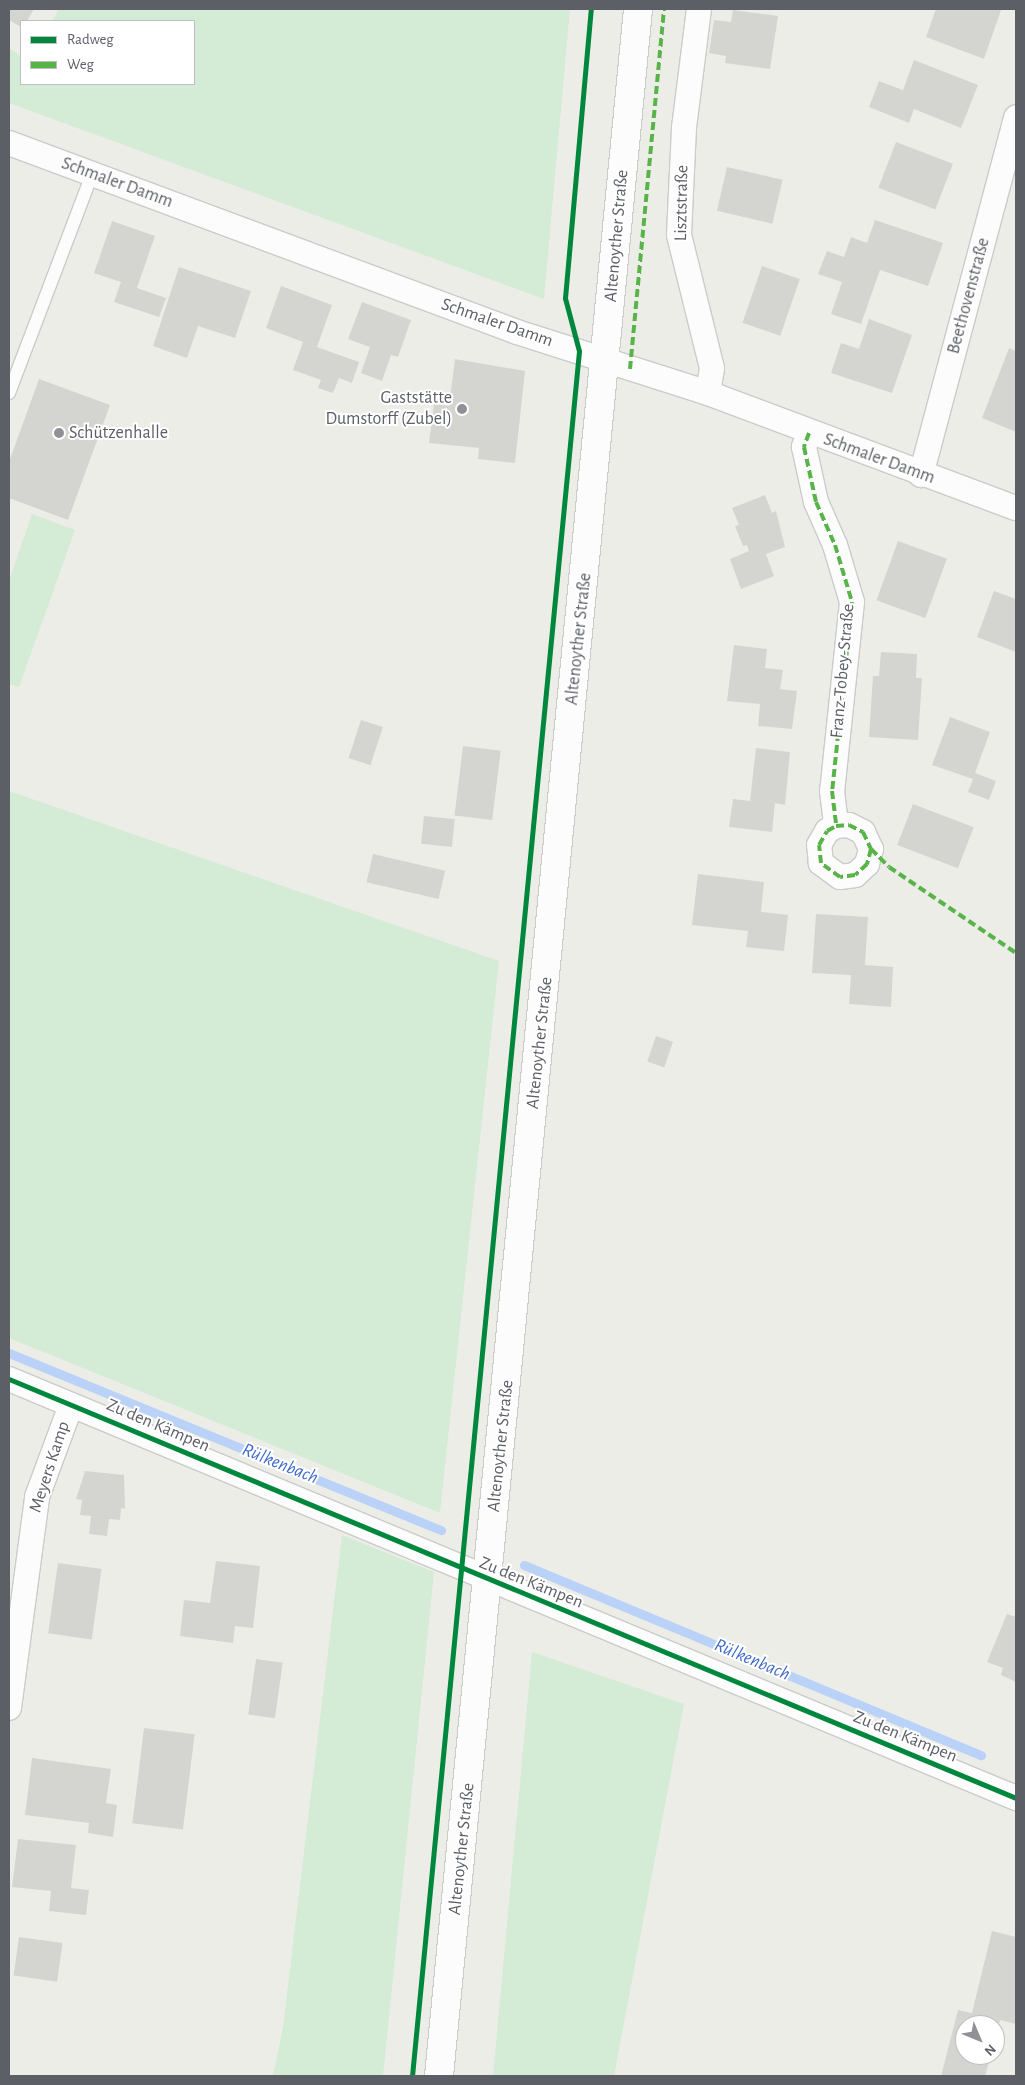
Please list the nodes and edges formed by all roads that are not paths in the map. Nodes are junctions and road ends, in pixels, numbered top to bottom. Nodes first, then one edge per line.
1 (638, 9) edge
2 (699, 9) edge
3 (1016, 117) edge
4 (9, 142) edge
5 (92, 174) junction
6 (606, 361) junction
7 (9, 393) edge
8 (708, 393) junction
9 (808, 433) junction
10 (921, 475) junction
11 (1016, 508) edge
12 (836, 826) dead end
13 (9, 1379) edge
14 (71, 1404) junction
15 (488, 1580) junction
16 (9, 1708) edge
17 (1016, 1798) edge
18 (440, 2076) edge

1 - 6 main road, Altenoyther Straße
2 - 8 street, Lisztstraße
3 - 10 street, Beethovenstraße
4 - 5 street, Schmaler Damm
5 - 6 street, Schmaler Damm
5 - 7 lane
6 - 8 street, Schmaler Damm
6 - 15 main road, Altenoyther Straße
8 - 9 street, Schmaler Damm
9 - 10 street, Schmaler Damm
9 - 12 street, Franz-Tobey-Straße
10 - 11 street, Schmaler Damm
13 - 14 street, Zu den Kämpen
14 - 15 street, Zu den Kämpen
14 - 16 street, Meyers Kamp
15 - 17 street, Zu den Kämpen
15 - 18 main road, Altenoyther Straße

